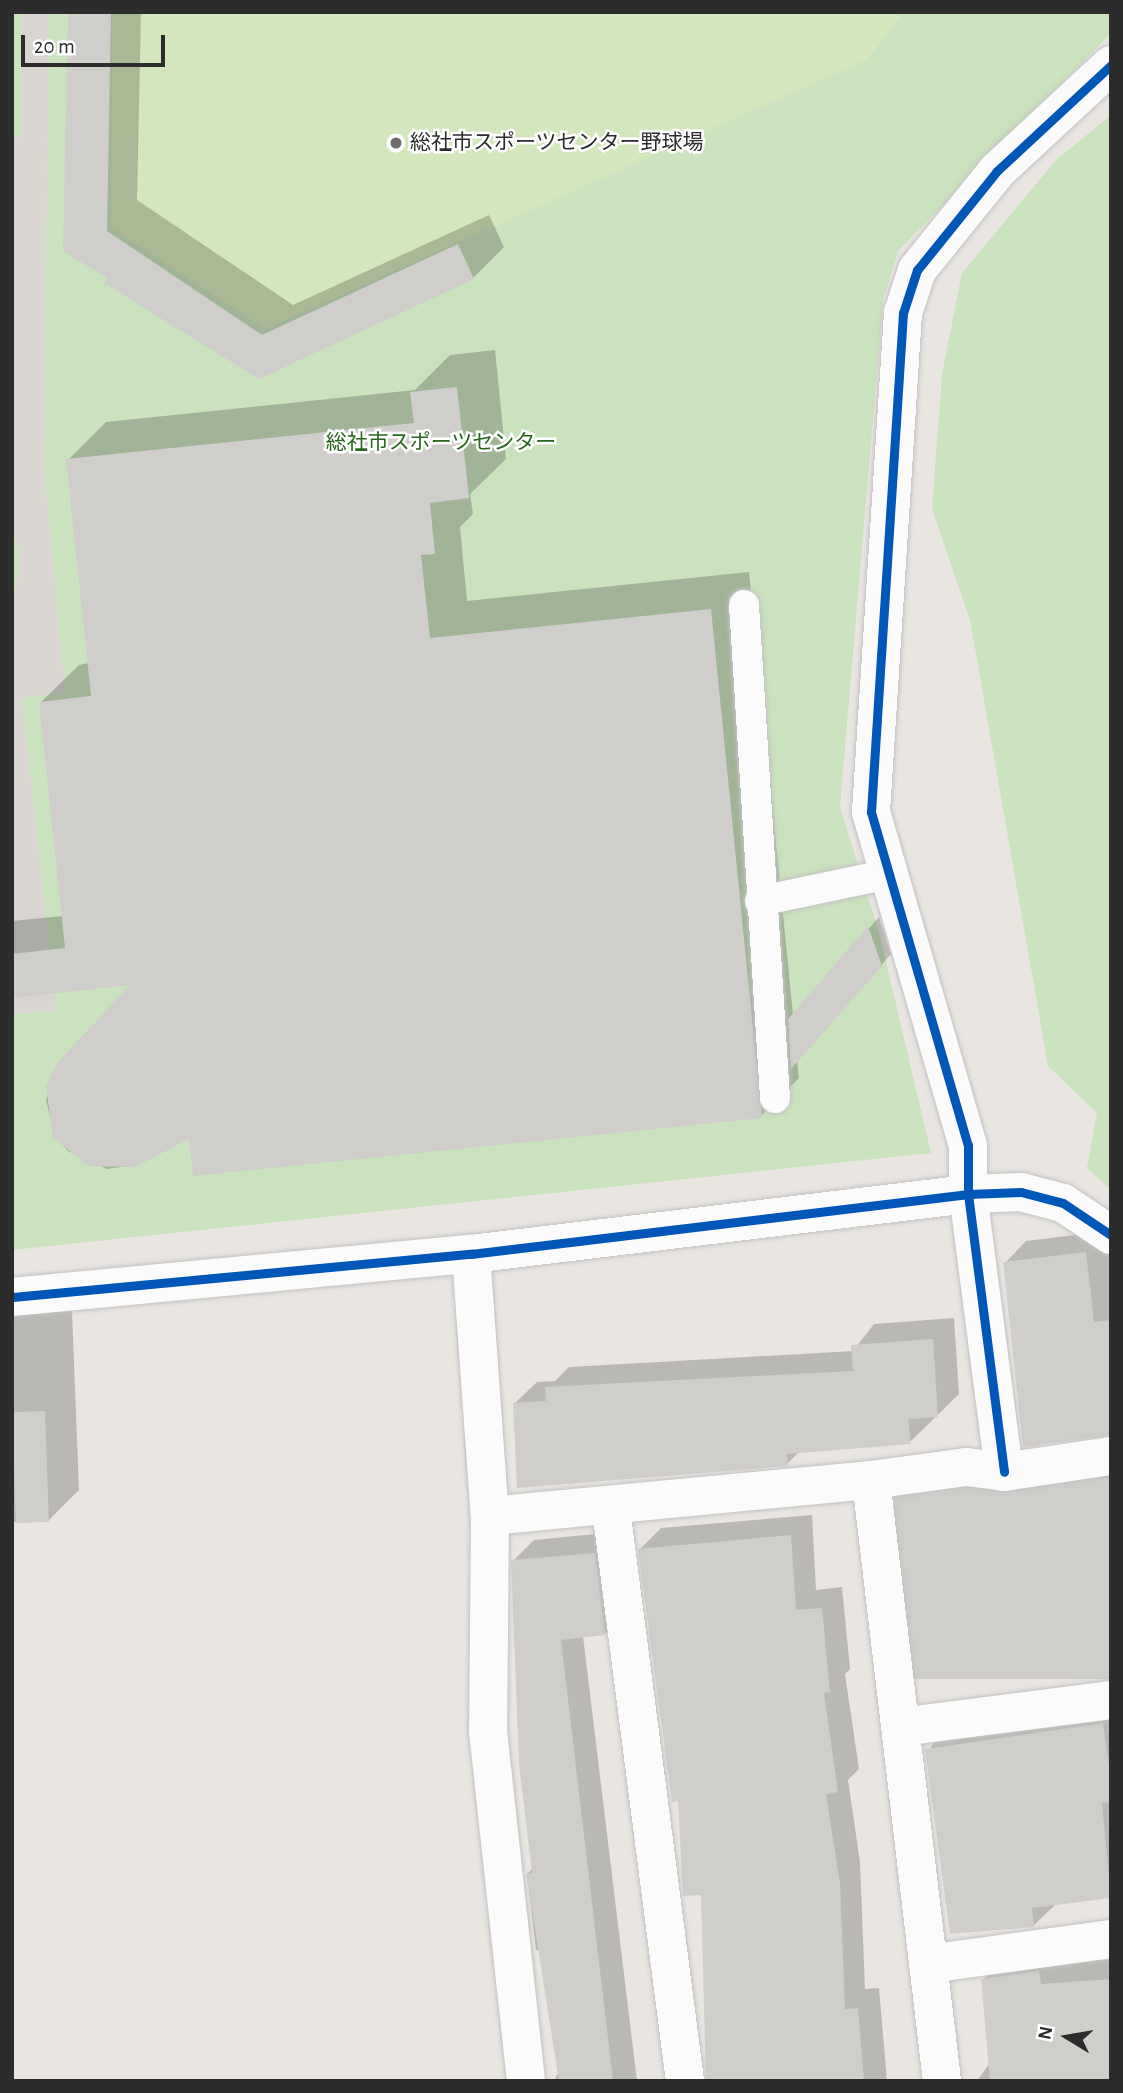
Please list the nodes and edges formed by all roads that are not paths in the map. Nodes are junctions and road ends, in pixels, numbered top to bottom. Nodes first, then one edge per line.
1 (1111, 65) edge
2 (744, 605) dead end
3 (889, 874) junction
4 (760, 901) junction
5 (775, 1098) dead end
6 (968, 1194) junction
7 (1111, 1235) edge
8 (471, 1254) junction
9 (12, 1297) edge
10 (1111, 1456) edge
11 (1004, 1472) junction
12 (871, 1480) junction
13 (611, 1508) junction
14 (490, 1516) junction
15 (1111, 1700) edge
16 (901, 1727) junction
17 (1111, 1938) edge
18 (928, 1964) junction
19 (526, 2081) edge
20 (685, 2081) edge
21 (942, 2081) edge

1 - 3 street
2 - 4 lane
3 - 4 lane
3 - 6 street
4 - 5 lane
6 - 7 street
6 - 8 street
6 - 11 street
8 - 9 street
8 - 14 street
10 - 11 street
11 - 12 street
12 - 13 street
12 - 16 street
13 - 14 street
13 - 20 street
14 - 19 street
15 - 16 street
16 - 18 street
17 - 18 street
18 - 21 street

